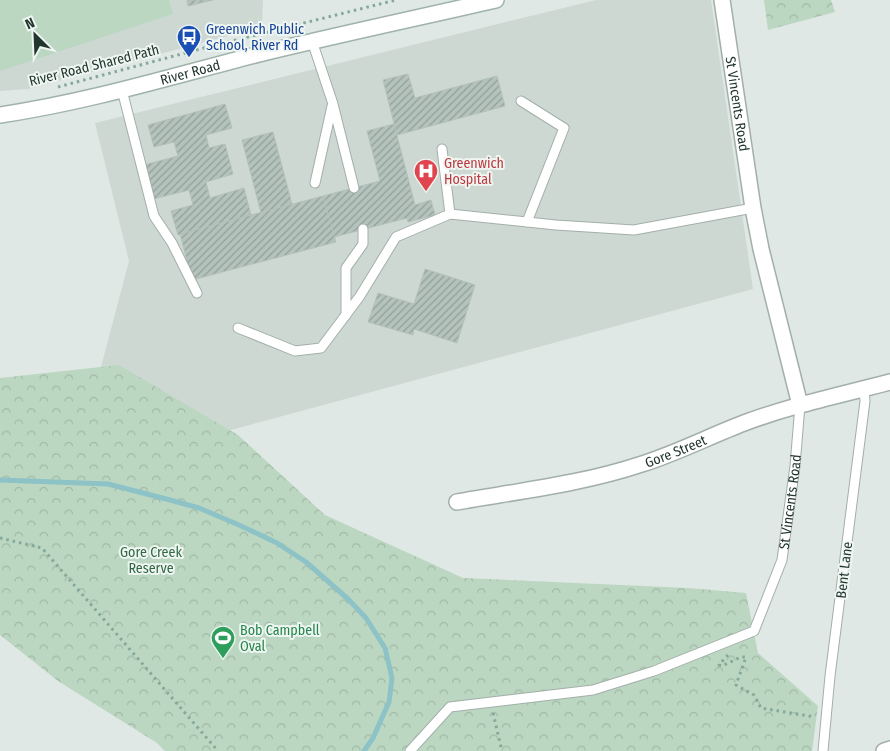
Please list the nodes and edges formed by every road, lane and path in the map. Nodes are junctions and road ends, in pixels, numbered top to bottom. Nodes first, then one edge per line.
1 (396, 0) edge
2 (496, 0) edge
3 (722, 0) edge
4 (312, 41) junction
5 (54, 88) dead end
6 (122, 90) junction
7 (522, 100) dead end
8 (333, 104) junction
9 (0, 116) edge
10 (442, 149) dead end
11 (315, 183) dead end
12 (354, 188) dead end
13 (753, 208) junction
14 (450, 214) junction
15 (527, 222) junction
16 (363, 229) dead end
17 (197, 293) dead end
18 (346, 315) junction
19 (238, 328) dead end
20 (890, 382) edge
21 (864, 389) junction
22 (800, 405) junction
23 (457, 502) dead end
24 (0, 538) edge
25 (734, 650) dead end
26 (491, 703) junction
27 (826, 719) junction
28 (890, 749) edge
29 (218, 751) edge
30 (410, 751) edge
31 (502, 751) edge
32 (823, 751) edge
33 (884, 751) edge

1 - 5 path, River Road Shared Path
2 - 4 street, River Road
3 - 13 street, St Vincents Road
4 - 6 street, River Road
4 - 8 lane
6 - 9 street, River Road
6 - 17 lane
7 - 15 lane
8 - 11 lane
8 - 12 lane
10 - 14 lane
13 - 15 lane
13 - 22 street, St Vincents Road
14 - 15 lane
14 - 18 lane
16 - 18 lane
18 - 19 lane
20 - 21 street, Gore Street
21 - 22 street, Gore Street
21 - 27 lane, Bent Lane
22 - 23 street, Gore Street
22 - 26 lane, St Vincents Road
24 - 29 path
25 - 27 path
26 - 30 lane, St Vincents Road
26 - 31 path
27 - 32 lane, Bent Lane
28 - 33 street

